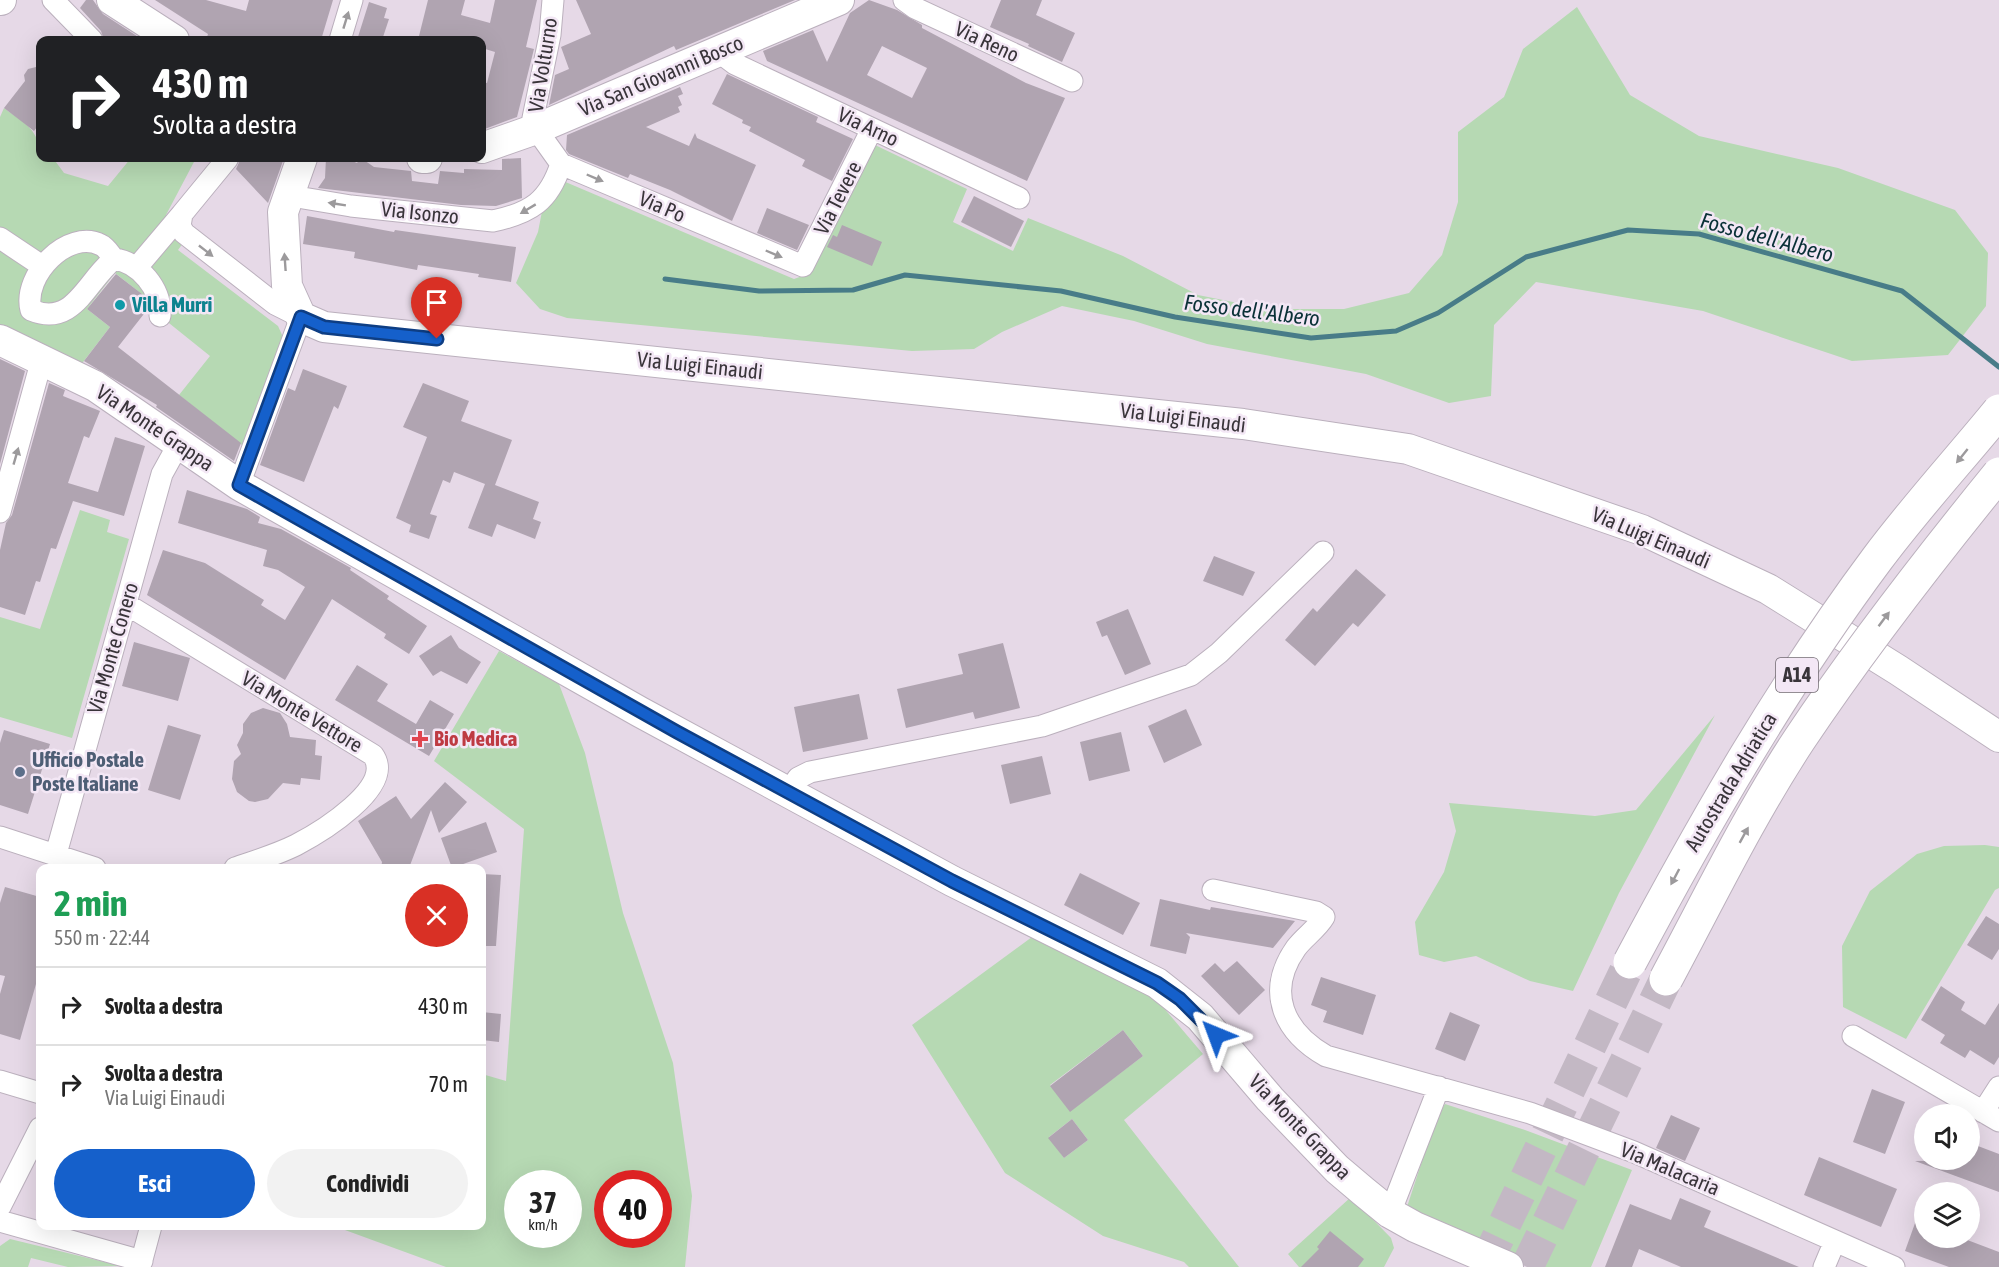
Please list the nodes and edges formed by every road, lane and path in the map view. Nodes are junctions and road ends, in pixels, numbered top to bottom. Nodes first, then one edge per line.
1 (53, 0) edge
2 (112, 0) edge
3 (352, 0) edge
4 (553, 0) edge
5 (839, 0) edge
6 (904, 0) edge
7 (88, 36) edge
8 (168, 36) edge
9 (341, 36) edge
10 (719, 52) junction
11 (1072, 81) dead end
12 (536, 129) junction
13 (872, 129) junction
14 (486, 147) edge
15 (225, 162) edge
16 (301, 162) edge
17 (561, 164) junction
18 (290, 193) junction
19 (1019, 198) dead end
20 (182, 214) junction
21 (0, 238) edge
22 (114, 259) junction
23 (42, 266) junction
24 (138, 266) junction
25 (803, 266) joint
26 (160, 316) dead end
27 (298, 327) junction
28 (0, 340) edge
29 (42, 359) junction
30 (1999, 411) edge
31 (178, 445) junction
32 (1999, 474) edge
33 (239, 485) junction
34 (0, 512) edge
35 (1323, 552) dead end
36 (126, 604) junction
37 (1999, 737) edge
38 (788, 792) junction
39 (0, 837) edge
40 (56, 854) junction
41 (84, 864) edge
42 (246, 864) edge
43 (1213, 890) dead end
44 (1630, 962) tunnel mouth
45 (1666, 979) tunnel mouth
46 (1853, 1036) dead end
47 (0, 1081) edge
48 (1439, 1087) junction
49 (1999, 1088) edge
50 (36, 1092) edge
51 (1991, 1117) edge
52 (36, 1136) edge
53 (0, 1207) edge
54 (1390, 1213) junction
55 (0, 1221) edge
56 (150, 1230) edge
57 (1835, 1241) junction
58 (141, 1264) edge
59 (1508, 1267) edge
60 (1824, 1267) edge
61 (1894, 1267) edge

1 - 7 street
2 - 8 street
9 -> 3 street
4 - 12 street, Via Volturno
5 - 10 street, Via San Giovanni Bosco
6 - 11 street, Via Reno
10 - 12 street, Via San Giovanni Bosco
10 - 13 street, Via Arno
12 - 14 street, Via San Giovanni Bosco
12 - 17 street
13 - 19 street, Via Arno
13 - 25 street, Via Tevere
15 - 20 street
16 - 18 street
17 -> 18 street, Via Isonzo
17 -> 25 street, Via Po
27 -> 18 street
20 - 24 street
20 -> 27 street
21 - 23 street
22 - 23 street
22 - 23 street
22 - 24 street
24 - 26 street
27 - 33 street
27 - 37 street, Via Luigi Einaudi
28 - 29 street, Via Monte Grappa
29 - 31 street, Via Monte Grappa
34 -> 29 street
30 -> 44 highway, Autostrada Adriatica / A14, bridge
31 - 33 street, Via Monte Grappa
31 - 36 street, Via Monte Conero
45 -> 32 highway, Autostrada Adriatica / A14, bridge
33 - 38 street, Via Monte Grappa
35 - 38 street
36 - 40 street, Via Monte Conero
36 - 42 street, Via Monte Vettore
38 - 54 street, Via Monte Grappa
39 - 40 street
40 - 41 street
43 - 48 street, Via Malacaria
46 - 51 street
47 - 50 street
48 - 54 street
48 - 57 street, Via Malacaria
49 - 51 street
52 - 53 street
54 - 59 street, Via Monte Grappa
55 - 58 street
56 - 58 street
57 - 60 street
57 - 61 street, Via Malacaria

